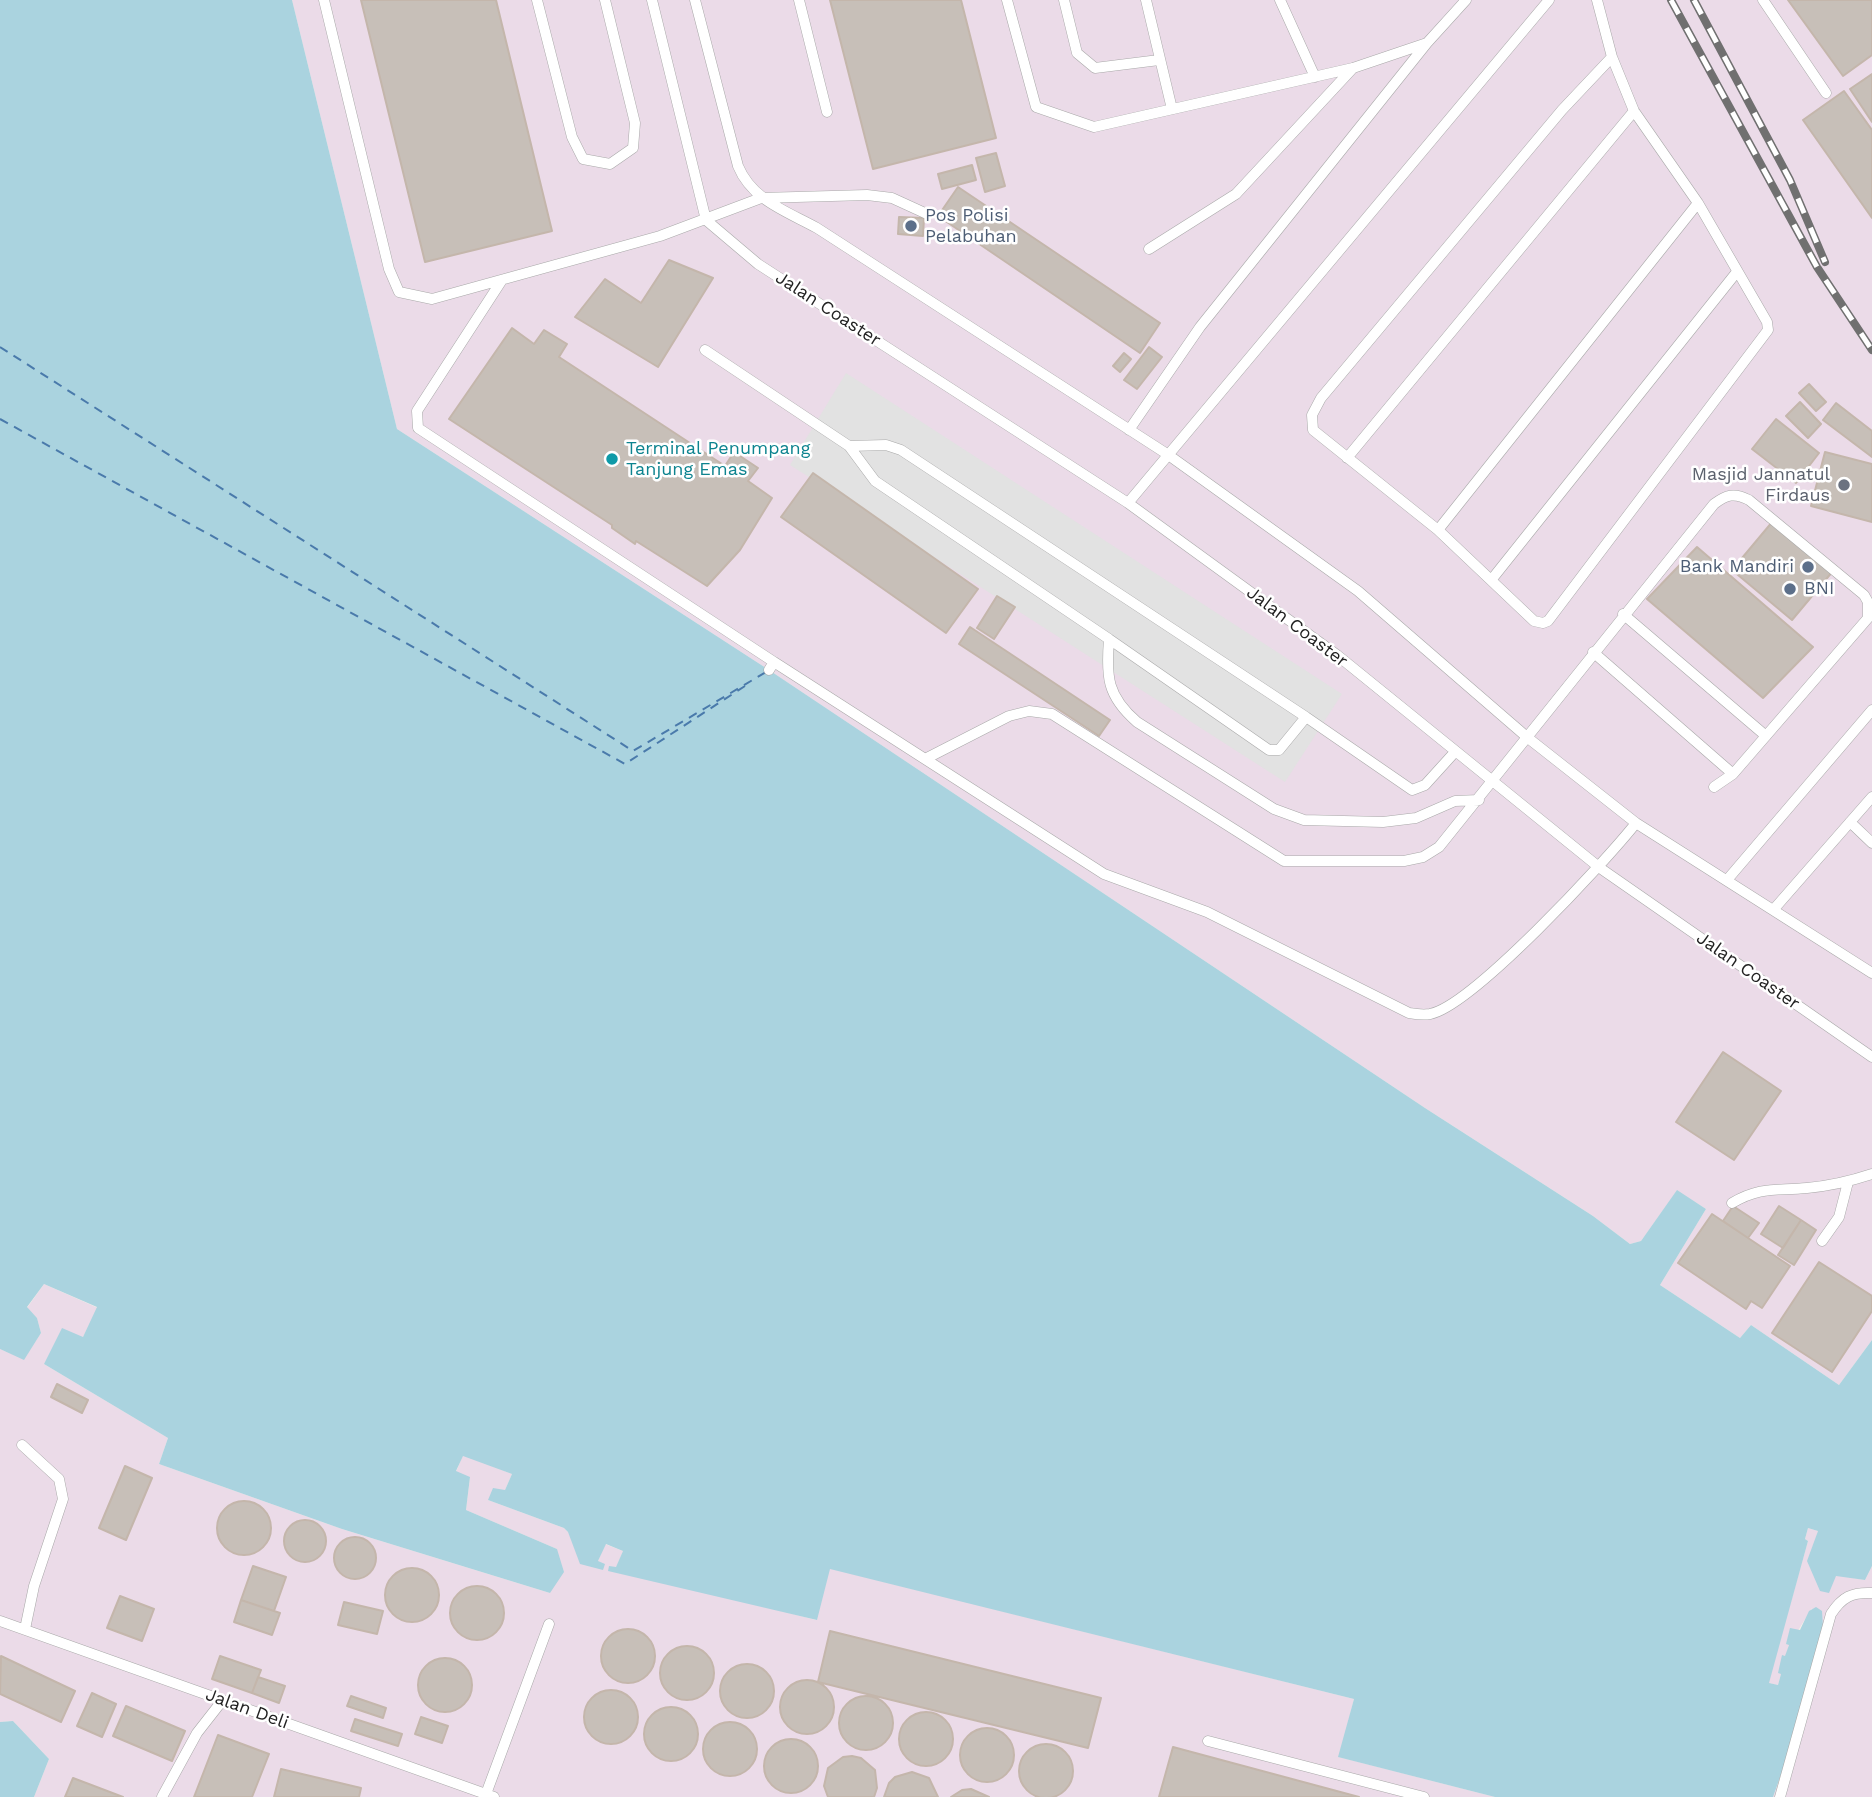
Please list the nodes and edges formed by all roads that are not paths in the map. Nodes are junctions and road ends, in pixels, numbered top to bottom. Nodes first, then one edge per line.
1 (324, 0) edge
2 (537, 0) edge
3 (605, 0) edge
4 (652, 0) edge
5 (695, 0) edge
6 (799, 0) edge
7 (1007, 0) edge
8 (1063, 0) edge
9 (1146, 0) edge
10 (1280, 0) edge
11 (1466, 0) edge
12 (1549, 0) edge
13 (1597, 0) edge
14 (1763, 0) edge
15 (1427, 43) junction
16 (1612, 57) junction
17 (1159, 60) junction
18 (1353, 68) junction
19 (1315, 77) junction
20 (1826, 93) dead end
21 (1172, 108) junction
22 (1634, 111) junction
23 (827, 112) dead end
24 (761, 198) junction
25 (1698, 203) junction
26 (927, 214) dead end
27 (706, 219) junction
28 (1149, 249) dead end
29 (1736, 273) junction
30 (502, 280) junction
31 (705, 350) dead end
32 (1129, 430) junction
33 (849, 446) junction
34 (1167, 454) junction
35 (1347, 458) junction
36 (1128, 503) junction
37 (1438, 530) junction
38 (1492, 579) junction
39 (1623, 614) junction
40 (1109, 639) junction
41 (1593, 652) junction
42 (1872, 710) edge
43 (1306, 717) junction
44 (1766, 736) junction
45 (1528, 738) junction
46 (1454, 753) junction
47 (925, 759) junction
48 (1733, 774) junction
49 (1492, 784) junction
50 (1714, 787) dead end
51 (1872, 797) edge
52 (1479, 800) junction
53 (1850, 822) junction
54 (1636, 823) junction
55 (1872, 843) edge
56 (1600, 868) junction
57 (1727, 880) junction
58 (1774, 909) junction
59 (1872, 973) edge
60 (1872, 1057) edge
61 (1872, 1174) edge
62 (1848, 1182) junction
63 (1732, 1203) dead end
64 (1822, 1241) dead end
65 (22, 1446) dead end
66 (1872, 1593) edge
67 (0, 1621) edge
68 (549, 1624) dead end
69 (25, 1629) junction
70 (222, 1701) junction
71 (1208, 1741) dead end
72 (490, 1796) edge
73 (162, 1797) edge
74 (1424, 1797) edge
75 (1780, 1797) edge

1 - 30 lane
2 - 3 lane
4 - 27 lane
5 - 24 lane
6 - 23 lane
7 - 21 lane
8 - 17 lane
9 - 17 lane
10 - 19 lane
11 - 15 lane
12 - 34 lane
13 - 16 lane
14 - 20 lane
15 - 18 lane
15 - 32 lane
16 - 22 lane
16 - 35 lane
17 - 21 lane
18 - 19 lane
18 - 28 lane
19 - 21 lane
22 - 25 lane
22 - 35 lane
24 - 26 lane
24 - 27 lane
24 - 32 lane
25 - 29 lane
25 - 37 lane
27 - 30 lane
27 - 36 lane, Jalan Coaster
29 - 38 lane
29 - 38 lane
30 - 47 lane
31 - 33 lane
32 - 34 lane
33 - 40 lane
33 - 43 lane
34 - 36 lane
34 - 45 lane
35 - 37 lane
36 - 46 lane, Jalan Coaster
37 - 38 lane
39 - 41 lane
39 - 44 lane
39 - 44 lane
40 - 43 lane
40 - 52 lane
41 - 45 lane
41 - 48 lane
42 - 57 lane
43 - 46 lane
44 - 48 lane
45 - 49 lane
45 - 54 lane
46 - 49 lane, Jalan Coaster
47 - 52 lane
47 - 56 lane
48 - 50 lane
49 - 52 lane
49 - 56 lane, Jalan Coaster
51 - 53 lane
53 - 55 lane
53 - 58 lane
54 - 56 lane
54 - 57 lane
56 - 60 lane, Jalan Coaster
57 - 58 lane
58 - 59 lane
61 - 62 lane
62 - 63 lane
62 - 64 lane
65 - 69 lane
66 - 75 lane
67 - 69 lane, Jalan Deli
68 - 72 lane
69 - 70 lane, Jalan Deli
70 - 72 lane, Jalan Deli
70 - 73 lane
71 - 74 lane

